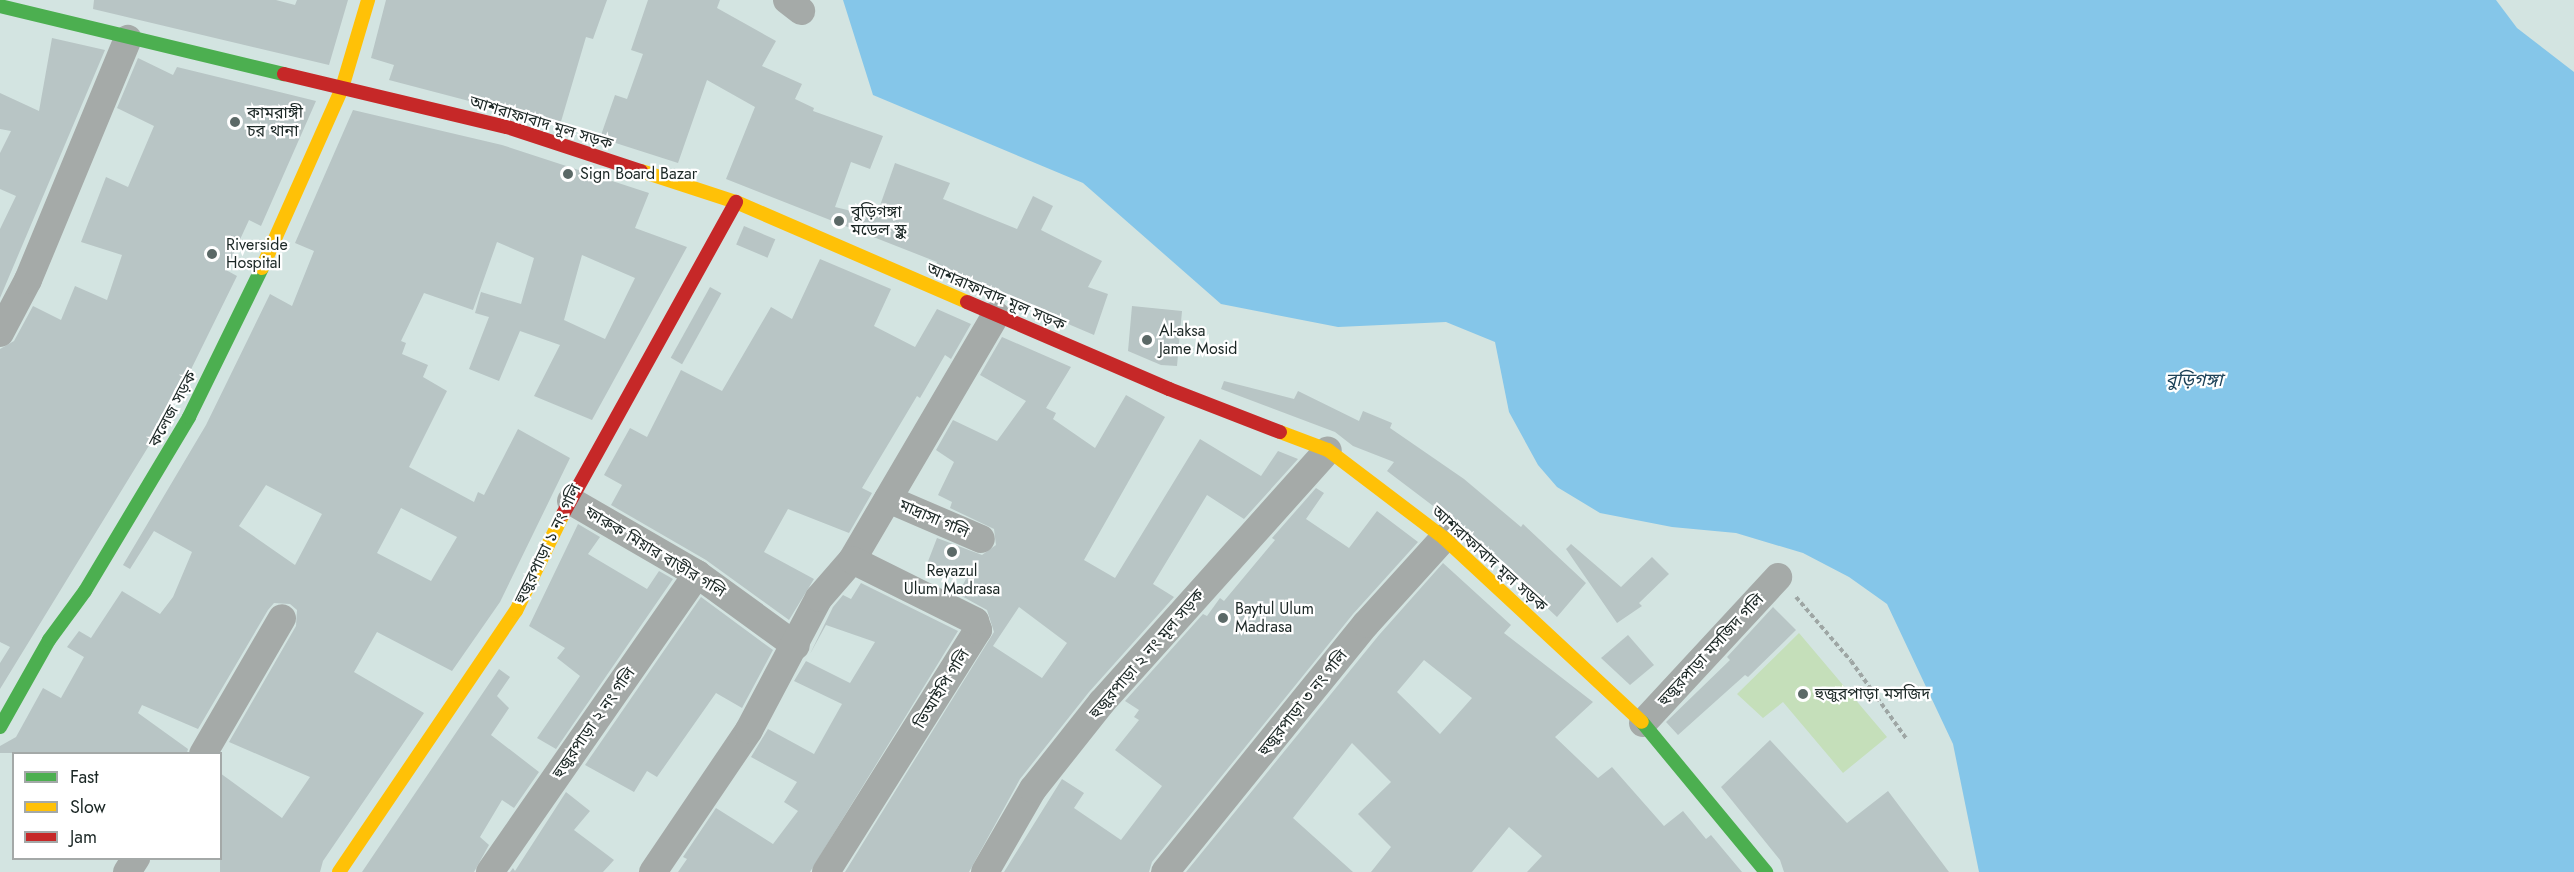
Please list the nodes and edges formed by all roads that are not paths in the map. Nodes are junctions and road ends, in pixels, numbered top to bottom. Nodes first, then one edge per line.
1 (368, 0) edge
2 (0, 6) edge
3 (128, 39) junction
4 (342, 88) junction
5 (736, 202) junction
6 (996, 315) junction
7 (0, 333) edge
8 (1328, 450) junction
9 (888, 499) junction
10 (571, 501) junction
11 (981, 538) dead end
12 (1443, 538) junction
13 (852, 560) junction
14 (696, 574) junction
15 (1778, 577) road end
16 (282, 618) dead end
17 (796, 646) junction
18 (1643, 723) junction
19 (0, 727) edge
20 (204, 752) edge
21 (1764, 871) edge
22 (339, 872) edge
23 (490, 872) edge
24 (653, 872) edge
25 (826, 872) edge
26 (986, 872) edge
27 (1165, 872) edge

1 - 4 street, কলেজ সড়ক
2 - 3 street, আশরাফাবাদ মূল সড়ক
3 - 4 street, আশরাফাবাদ মূল সড়ক
3 - 7 street
4 - 5 street, আশরাফাবাদ মূল সড়ক
4 - 19 street, কলেজ সড়ক
5 - 6 street, আশরাফাবাদ মূল সড়ক
5 - 10 street, হুজুরপাড়া ১ নং গলি
6 - 8 street, আশরাফাবাদ মূল সড়ক
6 - 9 street
8 - 12 street, আশরাফাবাদ মূল সড়ক
8 - 26 street, হুজুরপাড়া ২ নং মূল সড়ক
9 - 11 street, মাদ্রাসা গলি
9 - 13 street
10 - 14 street, ফারুক মিয়ার বাড়ীর গলি
10 - 22 street, হুজুরপাড়া ১ নং গলি
12 - 18 street, আশরাফাবাদ মূল সড়ক
12 - 27 street, হুজুরপাড়া ৩ নং গলি
13 - 17 street
13 - 25 street, ভিআইপি গলি
14 - 17 street, ফারুক মিয়ার বাড়ীর গলি
14 - 23 street, হুজুরপাড়া ২ নং গলি
15 - 18 street, হুজুরপাড়া মসজিদ গলি
16 - 20 street
17 - 24 street
18 - 21 street, আশরাফাবাদ মূল সড়ক

